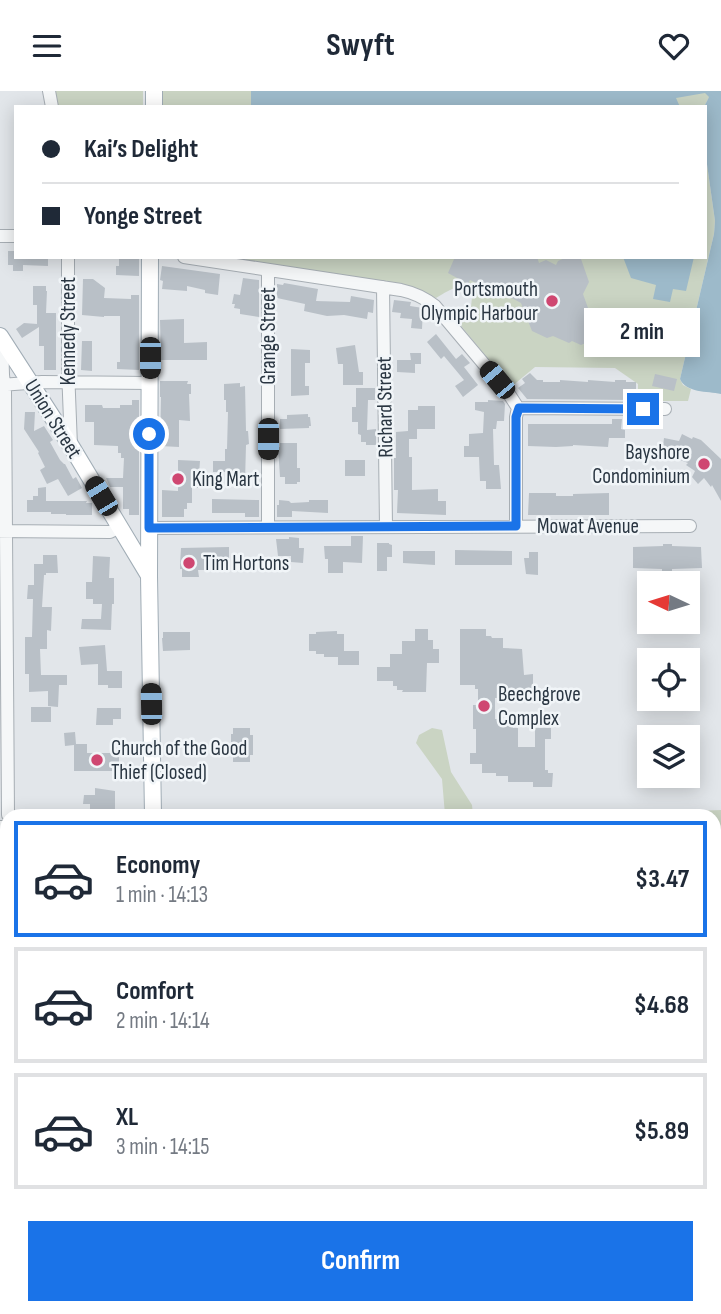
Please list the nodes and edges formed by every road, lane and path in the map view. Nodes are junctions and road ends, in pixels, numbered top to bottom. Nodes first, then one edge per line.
1 (68, 259) edge
2 (150, 259) edge
3 (197, 259) edge
4 (268, 270) junction
5 (383, 287) junction
6 (1, 337) edge
7 (68, 382) junction
8 (31, 383) junction
9 (150, 383) junction
10 (3, 385) edge
11 (519, 408) junction
12 (665, 409) dead end
13 (71, 446) junction
14 (105, 503) junction
15 (516, 526) junction
16 (690, 526) dead end
17 (120, 527) junction
18 (268, 527) junction
19 (386, 527) junction
20 (149, 528) junction
21 (3, 531) edge
22 (149, 576) junction
23 (8, 809) edge
24 (153, 809) edge

1 - 7 street, Kennedy Street
2 - 9 main road
3 - 4 street
4 - 5 street
4 - 18 street, Grange Street
5 - 11 street
5 - 19 street, Richard Street
6 - 8 main road, Union Street
6 - 10 street
7 - 8 street
7 - 9 street
7 - 13 street, Kennedy Street
8 - 10 street
8 - 13 main road, Union Street
9 - 20 main road
10 - 21 street
11 - 12 street
11 - 15 street
13 - 14 main road, Union Street
14 - 17 main road, Union Street
14 - 20 main road, Union Street
15 - 16 street, Mowat Avenue
15 - 19 street, Mowat Avenue
17 - 21 street
17 - 22 main road, Union Street
18 - 19 street, Mowat Avenue
18 - 20 street, Mowat Avenue
20 - 22 main road
21 - 23 street
22 - 24 main road

